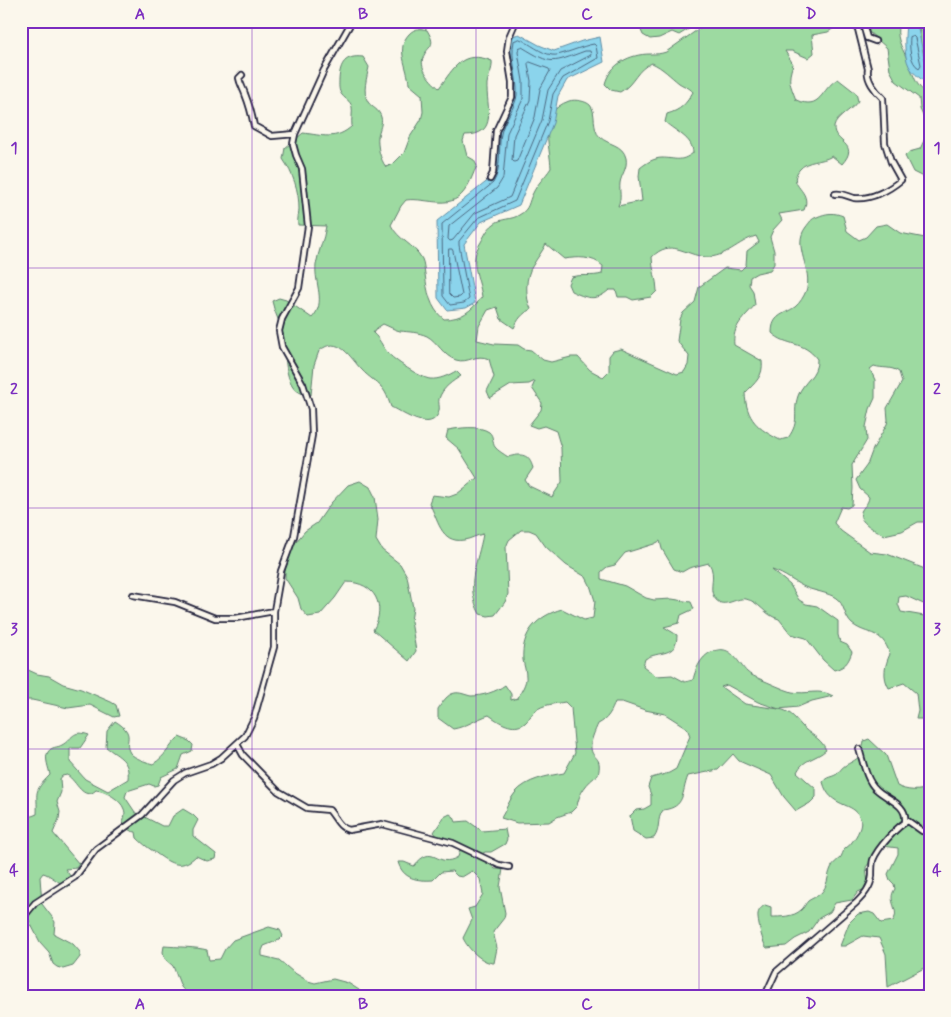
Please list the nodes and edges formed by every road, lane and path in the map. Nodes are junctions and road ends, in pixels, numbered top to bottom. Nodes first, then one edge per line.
1 (352, 21) edge
2 (516, 21) edge
3 (856, 21) edge
4 (864, 21) edge
5 (875, 41) dead end
6 (242, 75) dead end
7 (295, 134) junction
8 (490, 179) dead end
9 (835, 194) dead end
10 (133, 595) dead end
11 (274, 611) junction
12 (237, 744) junction
13 (859, 749) dead end
14 (905, 822) junction
15 (930, 832) edge
16 (509, 867) dead end
17 (21, 920) edge
18 (930, 991) edge
19 (765, 996) edge
20 (922, 996) edge

1 - 7 street
2 - 8 street
3 - 9 street
4 - 5 street
6 - 7 street
7 - 11 street
10 - 11 street
11 - 12 street
12 - 16 street
12 - 17 street
13 - 14 street
14 - 15 street
14 - 19 street
18 - 20 highway

